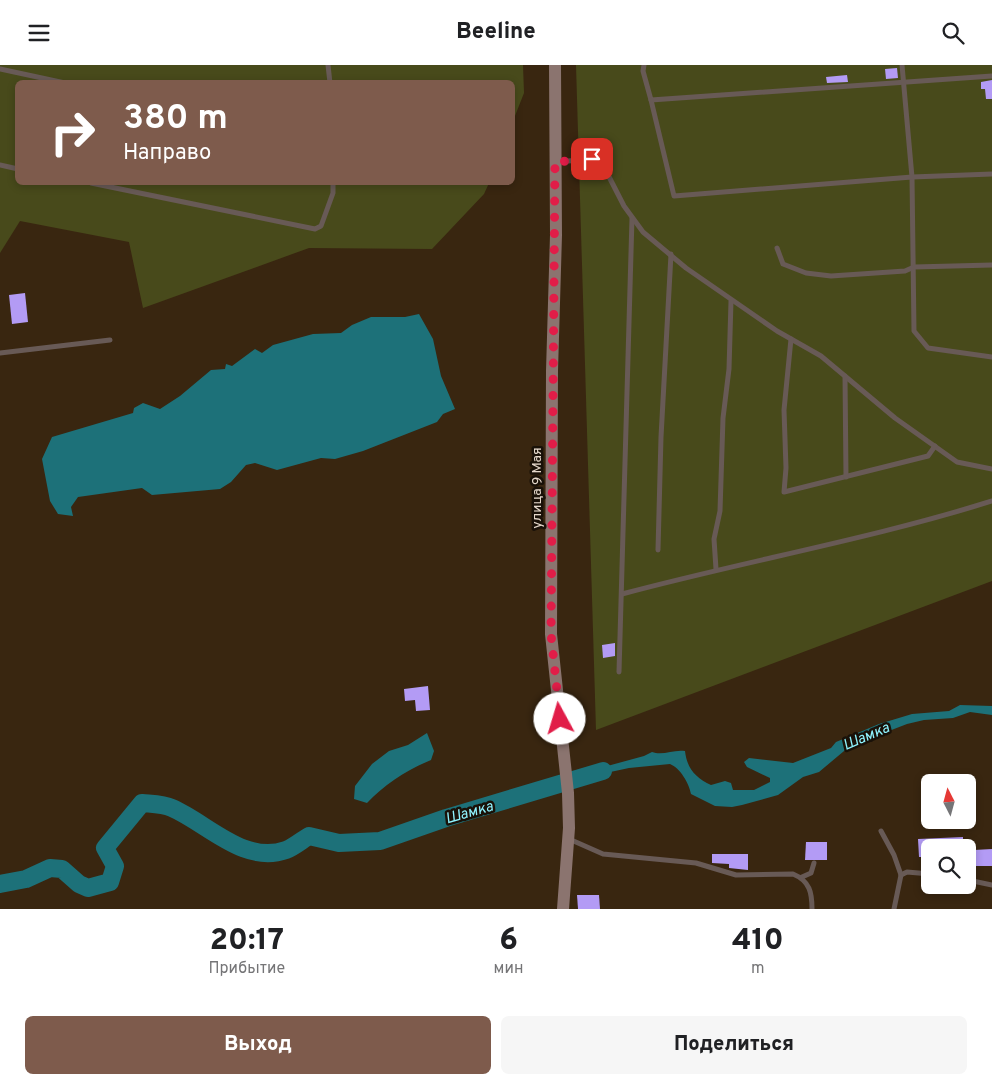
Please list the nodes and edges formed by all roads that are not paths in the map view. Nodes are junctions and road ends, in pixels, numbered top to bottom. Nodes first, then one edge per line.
1 (328, 65) edge
2 (555, 65) edge
3 (644, 65) edge
4 (902, 65) edge
5 (0, 69) edge
6 (992, 76) edge
7 (51, 80) edge
8 (330, 80) edge
9 (904, 83) junction
10 (651, 100) junction
11 (555, 162) junction
12 (0, 165) edge
13 (15, 168) edge
14 (992, 174) edge
15 (912, 177) junction
16 (101, 185) edge
17 (333, 185) edge
18 (632, 217) junction
19 (778, 248) dead end
20 (671, 254) junction
21 (992, 265) edge
22 (914, 267) junction
23 (731, 301) junction
24 (792, 339) junction
25 (110, 340) dead end
26 (0, 353) edge
27 (992, 357) edge
28 (845, 376) junction
29 (936, 447) junction
30 (992, 469) edge
31 (846, 477) junction
32 (992, 501) edge
33 (658, 550) dead end
34 (716, 569) junction
35 (622, 594) junction
36 (619, 672) dead end
37 (881, 831) dead end
38 (569, 839) junction
39 (814, 863) dead end
40 (921, 873) edge
41 (901, 875) junction
42 (802, 877) junction
43 (976, 882) edge
44 (992, 885) edge
45 (563, 909) edge
46 (812, 909) edge
47 (894, 909) edge

1 - 8 lane
2 - 11 main road, улица 9 Мая
3 - 10 lane
4 - 9 lane
5 - 7 lane
6 - 9 lane
9 - 10 lane
9 - 15 lane
10 - 15 lane
11 - 18 lane
11 - 38 main road, улица 9 Мая
12 - 13 lane
14 - 15 lane
15 - 22 lane
16 - 17 lane
18 - 20 lane
18 - 35 lane
19 - 22 lane
20 - 23 lane
20 - 33 lane
21 - 22 lane
22 - 27 lane
23 - 24 lane
23 - 34 lane
24 - 28 lane
24 - 31 lane
25 - 26 lane
28 - 29 lane
28 - 31 lane
29 - 30 lane
29 - 31 lane
32 - 34 lane
34 - 35 lane
35 - 36 lane
37 - 41 lane
38 - 42 lane
38 - 45 main road, улица 9 Мая
39 - 42 lane
40 - 41 lane
41 - 47 lane
42 - 46 lane
43 - 44 lane

